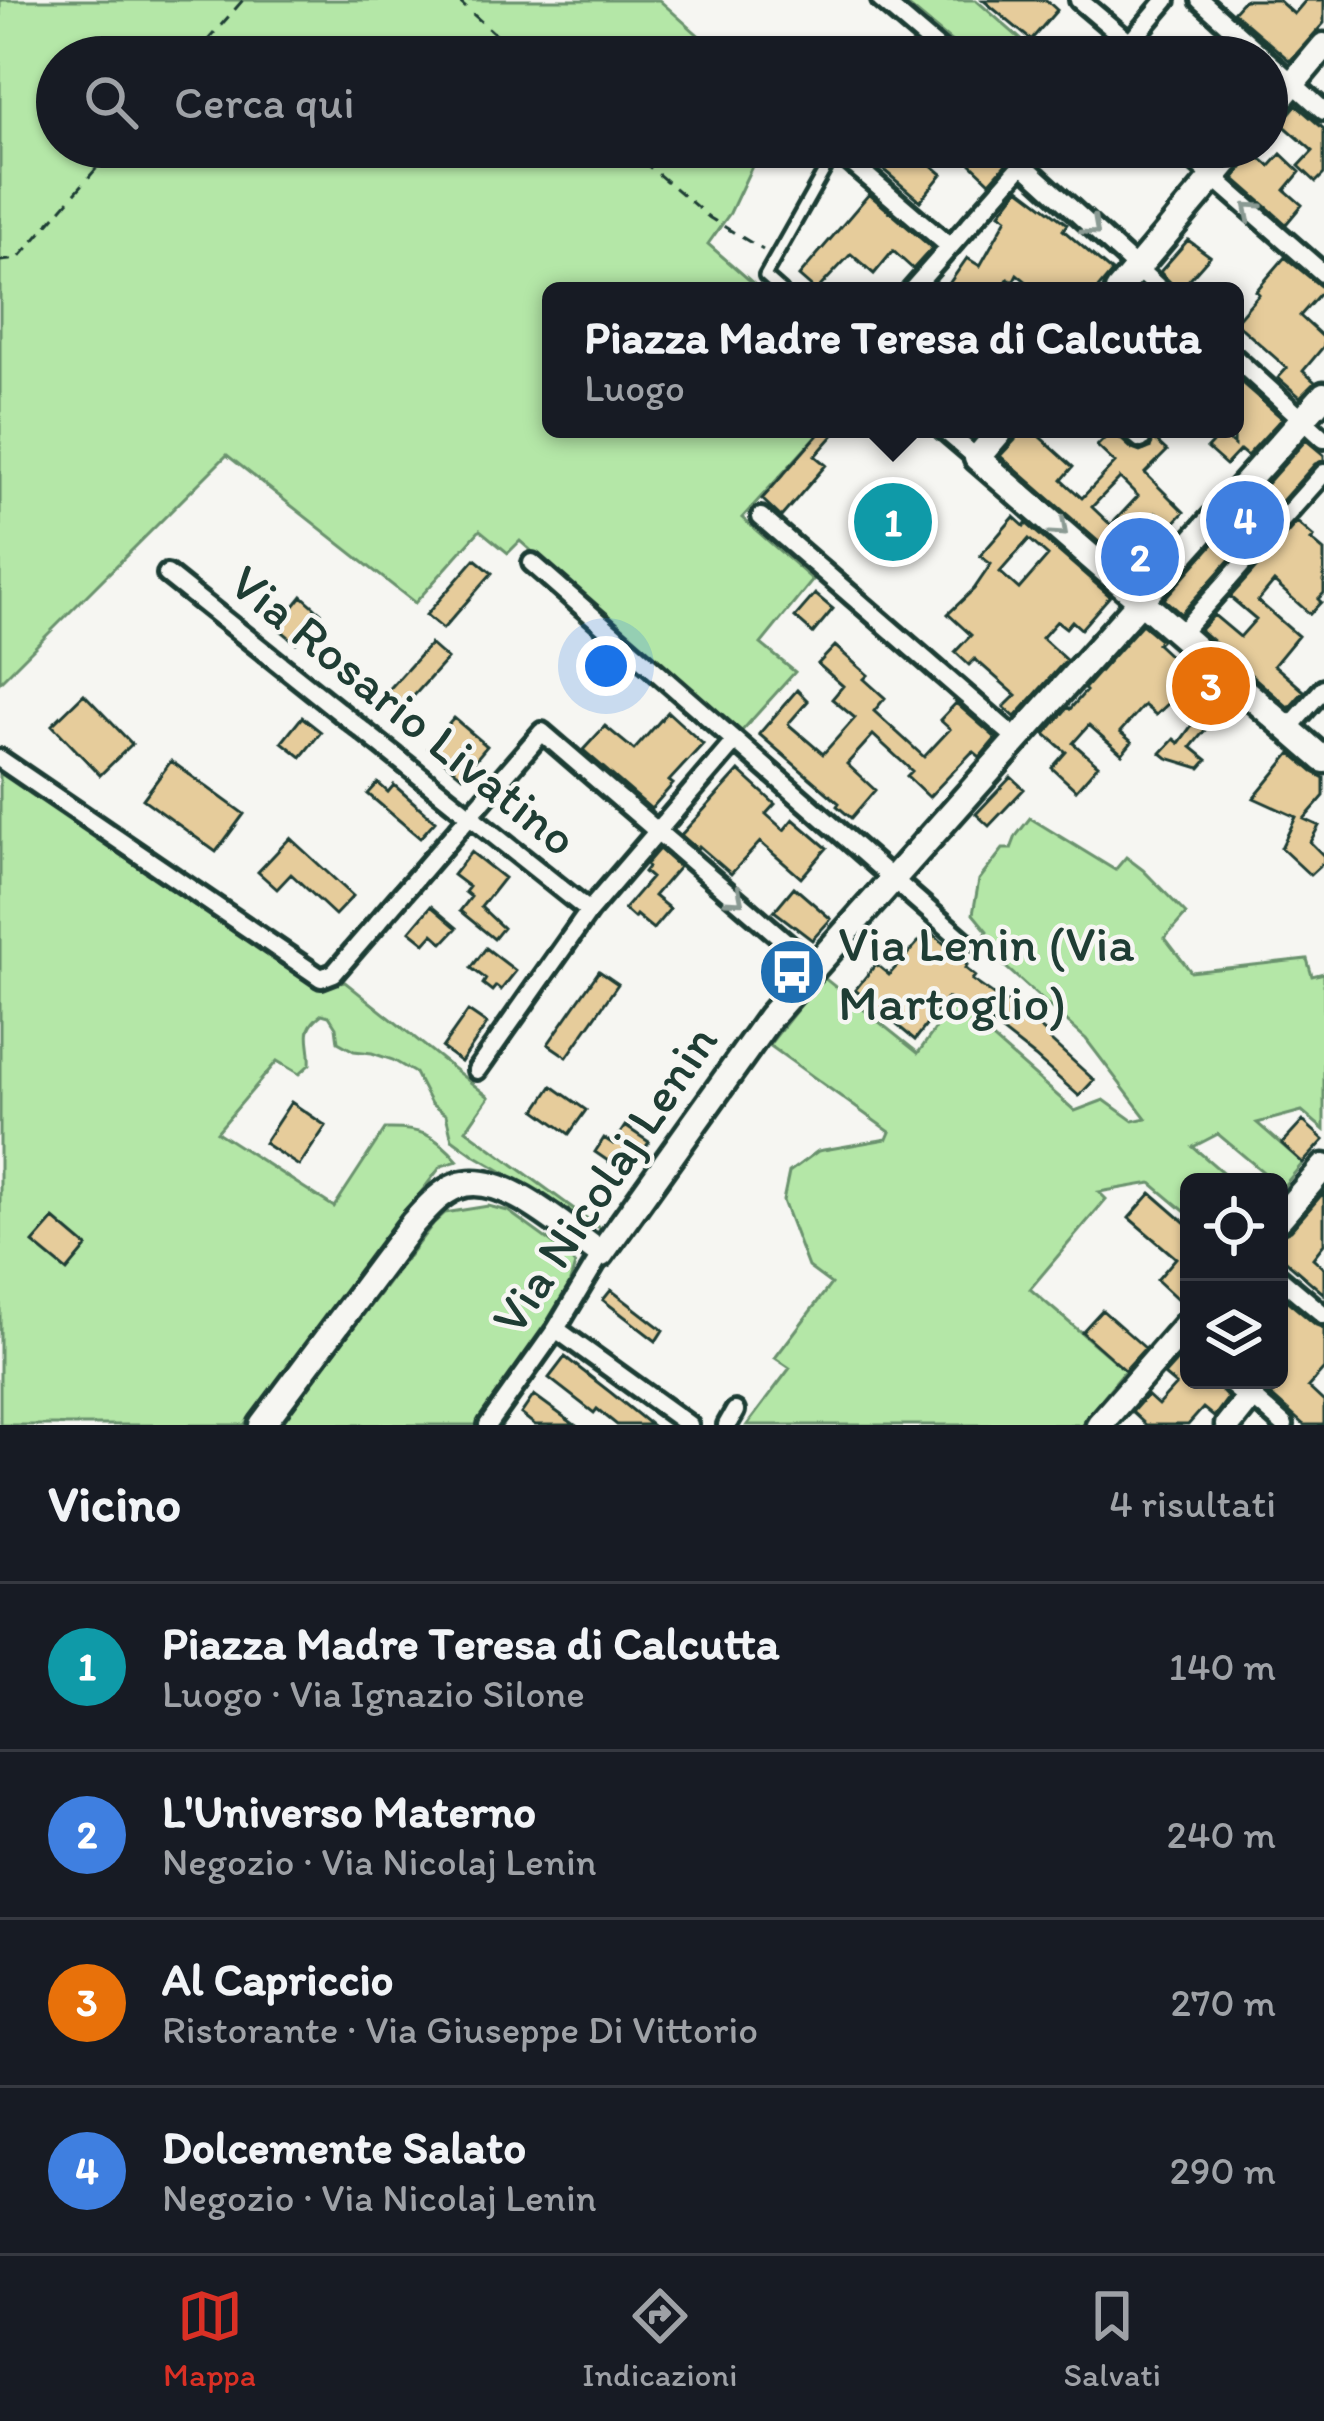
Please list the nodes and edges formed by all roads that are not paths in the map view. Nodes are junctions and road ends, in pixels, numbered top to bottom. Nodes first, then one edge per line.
1 (881, 0) edge
2 (1079, 0) edge
3 (1166, 0) edge
4 (1200, 0) edge
5 (923, 36) edge
6 (1111, 36) edge
7 (1136, 36) edge
8 (1241, 36) edge
9 (1324, 46) edge
10 (1288, 78) edge
11 (1293, 83) junction
12 (1288, 89) edge
13 (1324, 111) edge
14 (824, 168) edge
15 (858, 168) edge
16 (1019, 168) edge
17 (1027, 168) edge
18 (1204, 168) edge
19 (1222, 168) edge
20 (1214, 177) junction
21 (950, 247) junction
22 (1137, 268) junction
23 (1324, 274) edge
24 (772, 282) edge
25 (919, 282) edge
26 (1125, 282) edge
27 (1152, 282) edge
28 (1244, 366) edge
29 (1324, 395) edge
30 (1302, 420) junction
31 (954, 438) edge
32 (994, 438) edge
33 (1324, 439) edge
34 (977, 458) junction
35 (1324, 473) edge
36 (761, 517) dead end
37 (532, 562) dead end
38 (166, 574) dead end
39 (1141, 602) junction
40 (1179, 635) junction
41 (1324, 688) edge
42 (1288, 729) junction
43 (1018, 740) junction
44 (736, 741) junction
45 (0, 759) edge
46 (1324, 760) edge
47 (468, 816) junction
48 (658, 830) junction
49 (892, 878) junction
50 (589, 911) junction
51 (965, 942) dead end
52 (815, 967) junction
53 (477, 1070) dead end
54 (1324, 1167) edge
55 (1288, 1209) edge
56 (601, 1254) junction
57 (1284, 1281) edge
58 (1324, 1316) edge
59 (556, 1328) junction
60 (1180, 1338) edge
61 (1242, 1389) edge
62 (1243, 1389) edge
63 (493, 1424) edge
64 (262, 1425) edge
65 (688, 1425) edge
66 (1099, 1425) edge
67 (1228, 1425) edge
68 (1284, 1425) edge

1 - 5 street
2 - 6 street
3 - 7 street
4 - 8 street
9 - 11 main road
10 - 11 street
11 - 12 main road
11 - 13 street
14 - 24 lane
15 - 21 street
16 - 21 street
17 -> 22 street
18 - 20 street
19 - 20 main road
20 - 22 main road
23 -> 20 street
21 - 25 street
22 - 26 main road
22 - 27 street
28 - 30 street
29 - 30 main road, Via Nicolaj Lenin
30 - 33 street
30 - 39 main road, Via Nicolaj Lenin
31 - 34 street
32 - 34 main road
34 -> 39 main road
35 - 40 street
36 - 43 street
37 - 44 street
38 - 47 street, Via Rosario Livatino
39 - 40 main road
39 - 43 main road, Via Nicolaj Lenin
40 - 42 main road
41 - 42 street
42 - 46 main road
43 - 49 main road, Via Nicolaj Lenin
44 - 48 street
44 - 49 street
45 - 47 street
47 - 48 street
47 - 50 street, Via Rosario Livatino
48 - 50 street
48 -> 52 street
49 - 51 street
49 - 52 main road, Via Nicolaj Lenin
50 - 53 street
52 - 56 main road, Via Nicolaj Lenin
54 - 55 main road
56 - 59 street, Via Nicolaj Lenin
56 - 64 main road
57 - 58 street
59 - 63 street, Via Nicolaj Lenin
59 - 65 street
60 - 66 main road
61 - 67 main road
62 - 68 street

